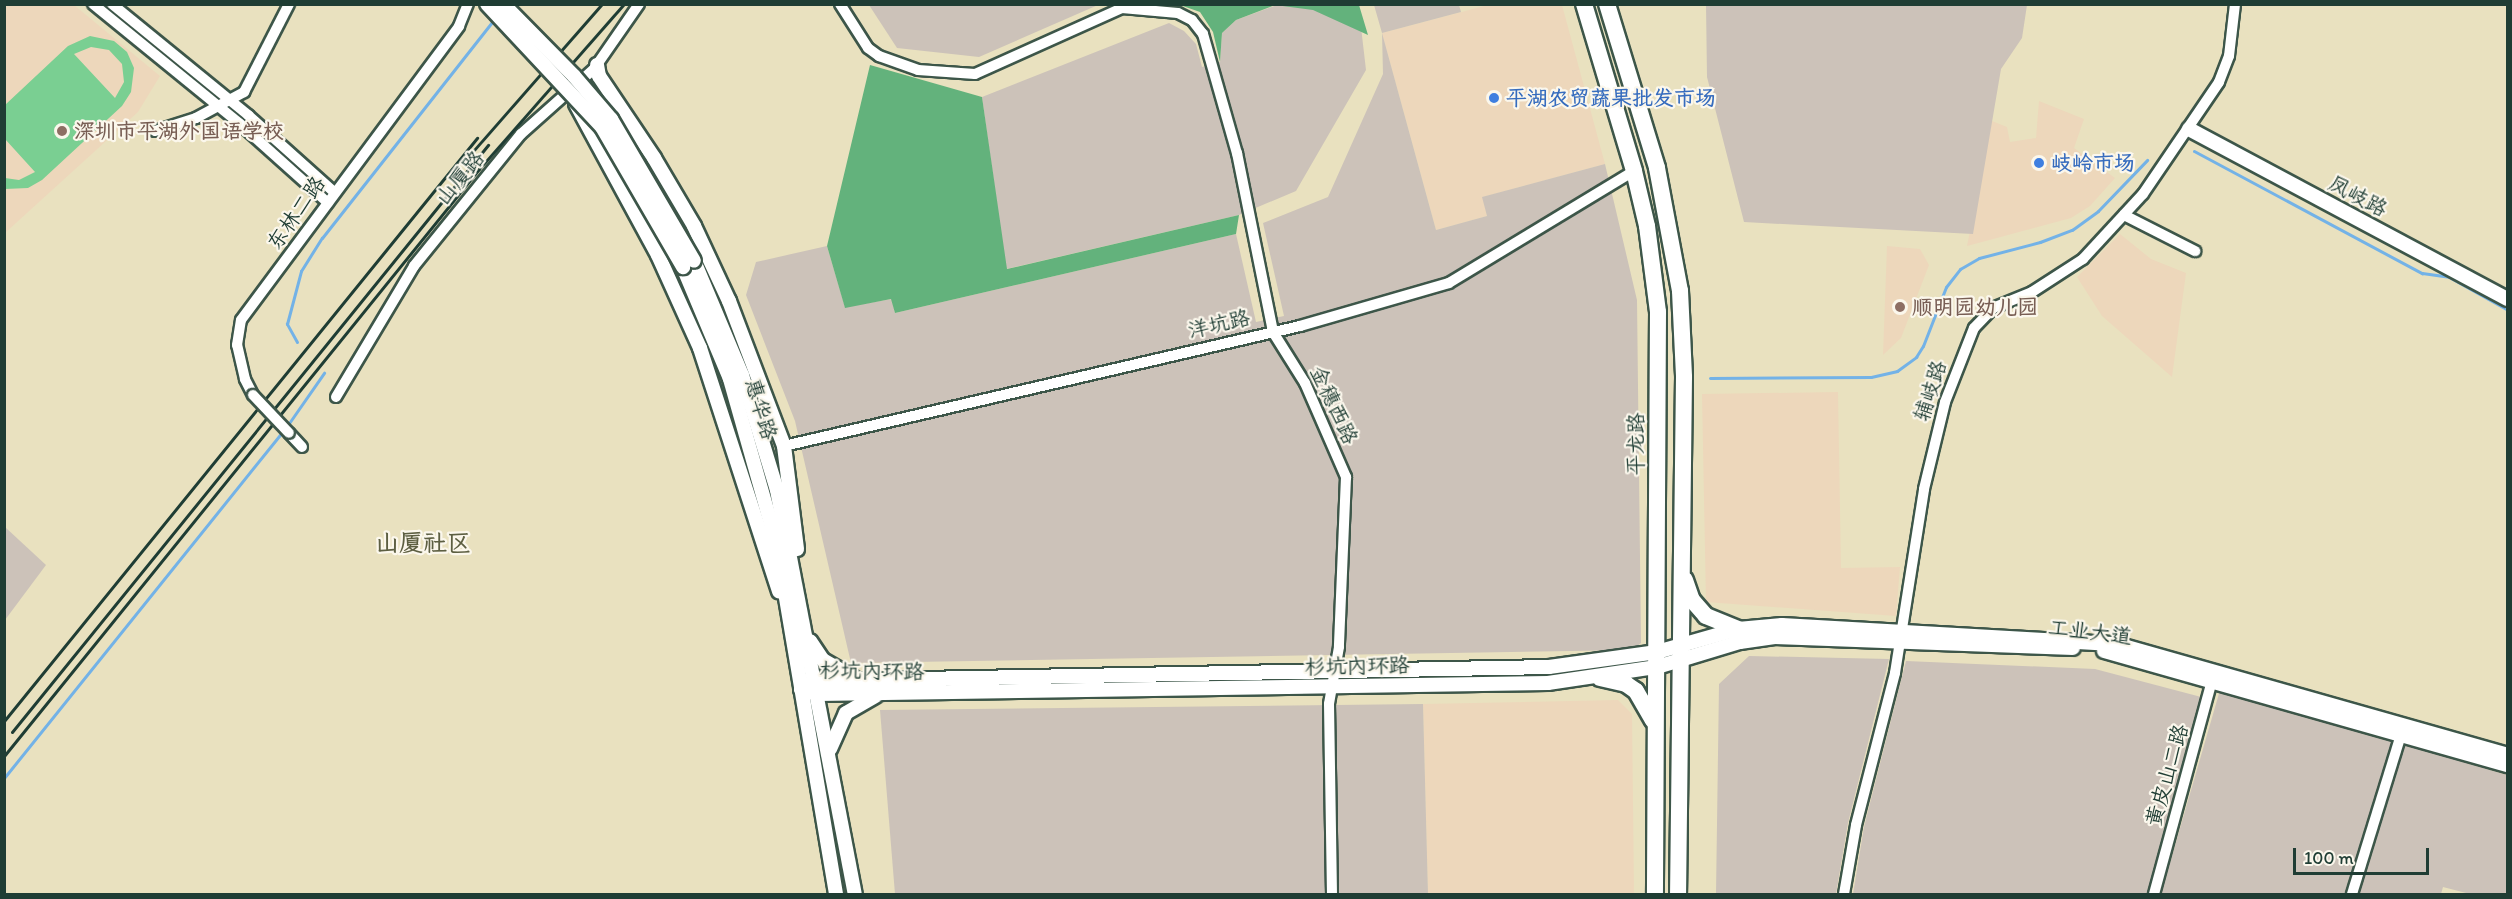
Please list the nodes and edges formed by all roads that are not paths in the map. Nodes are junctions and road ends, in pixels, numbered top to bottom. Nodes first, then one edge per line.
1 (93, 4) edge
2 (112, 4) edge
3 (289, 4) edge
4 (468, 4) edge
5 (487, 4) edge
6 (503, 4) edge
7 (639, 4) edge
8 (840, 4) edge
9 (1584, 4) edge
10 (2235, 4) edge
11 (1125, 6) edge
12 (1611, 10) edge
13 (597, 65) junction
14 (568, 92) junction
15 (230, 100) junction
16 (218, 106) junction
17 (2189, 129) junction
18 (155, 131) dead end
19 (1634, 171) junction
20 (334, 192) junction
21 (328, 203) junction
22 (2124, 215) junction
23 (2195, 251) dead end
24 (689, 264) junction
25 (2508, 299) edge
26 (1273, 332) junction
27 (336, 397) dead end
28 (784, 446) junction
29 (302, 447) dead end
30 (1682, 566) junction
31 (795, 610) junction
32 (1738, 629) junction
33 (806, 632) junction
34 (1901, 636) junction
35 (1681, 652) junction
36 (1657, 660) junction
37 (1335, 672) junction
38 (2212, 675) junction
39 (1600, 678) junction
40 (862, 680) junction
41 (816, 687) junction
42 (1332, 688) junction
43 (801, 689) junction
44 (883, 693) junction
45 (1656, 731) junction
46 (2401, 735) junction
47 (2508, 755) edge
48 (829, 757) junction
49 (2508, 765) edge
50 (836, 894) edge
51 (855, 894) edge
52 (1332, 894) edge
53 (1655, 894) edge
54 (1678, 894) edge
55 (1844, 894) edge
56 (2154, 894) edge
57 (2352, 894) edge

1 - 16 street
2 - 15 street
3 - 15 street
4 - 20 street, 东林二路
5 - 24 street, 惠华路, bridge
6 - 24 street, 惠华路, bridge
7 - 13 street, 山厦路
8 - 11 street
9 - 19 main road, 平龙路
10 - 17 street, 辅岐路
11 - 26 street, 金穗西路
12 - 30 main road
13 - 14 street, 山厦路
13 - 28 street
14 - 27 street, 山厦路
14 - 31 street
15 - 16 street
15 - 20 street
16 - 18 street
16 - 21 street
17 - 22 street, 辅岐路
17 - 25 street, 凤岐路
19 - 26 street, 洋坑路
19 - 36 main road, 平龙路
20 - 21 street, 东林二路
21 - 29 street, 东林二路, bridge
22 - 23 street
22 - 34 street, 辅岐路
24 - 31 street, 惠华路
26 - 28 street, 洋坑路
26 - 37 street, 金穗西路
28 - 31 street
30 - 32 main road
30 - 35 main road
31 - 33 street, 惠华路
31 - 43 street, 惠华路
32 - 34 street, 工业大道
32 - 35 street, 工业大道
33 - 40 street
33 - 41 street, 惠华路
34 - 35 street, 工业大道
34 - 38 street, 工业大道
34 - 55 street, 辅岐路
35 - 36 street, 工业大道
35 - 54 main road
36 - 37 street, 杉坑内环路
36 - 39 street, 杉坑内环路
36 - 45 main road, 平龙路
37 - 40 street, 杉坑内环路
37 - 42 street, 金穗西路
38 - 46 street, 工业大道
38 - 47 street, 工业大道
38 - 56 street, 黄皮山二路
39 - 42 street, 杉坑内环路
39 - 45 main road
40 - 41 street, 杉坑内环路
41 - 43 street, 杉坑内环路
41 - 44 street, 杉坑内环路
41 - 48 street, 惠华路
42 - 44 street, 杉坑内环路
42 - 52 street, 金穗西路
43 - 50 street, 惠华路
44 - 48 street
45 - 53 main road, 平龙路
46 - 49 street, 工业大道
46 - 57 street
48 - 51 street, 惠华路

